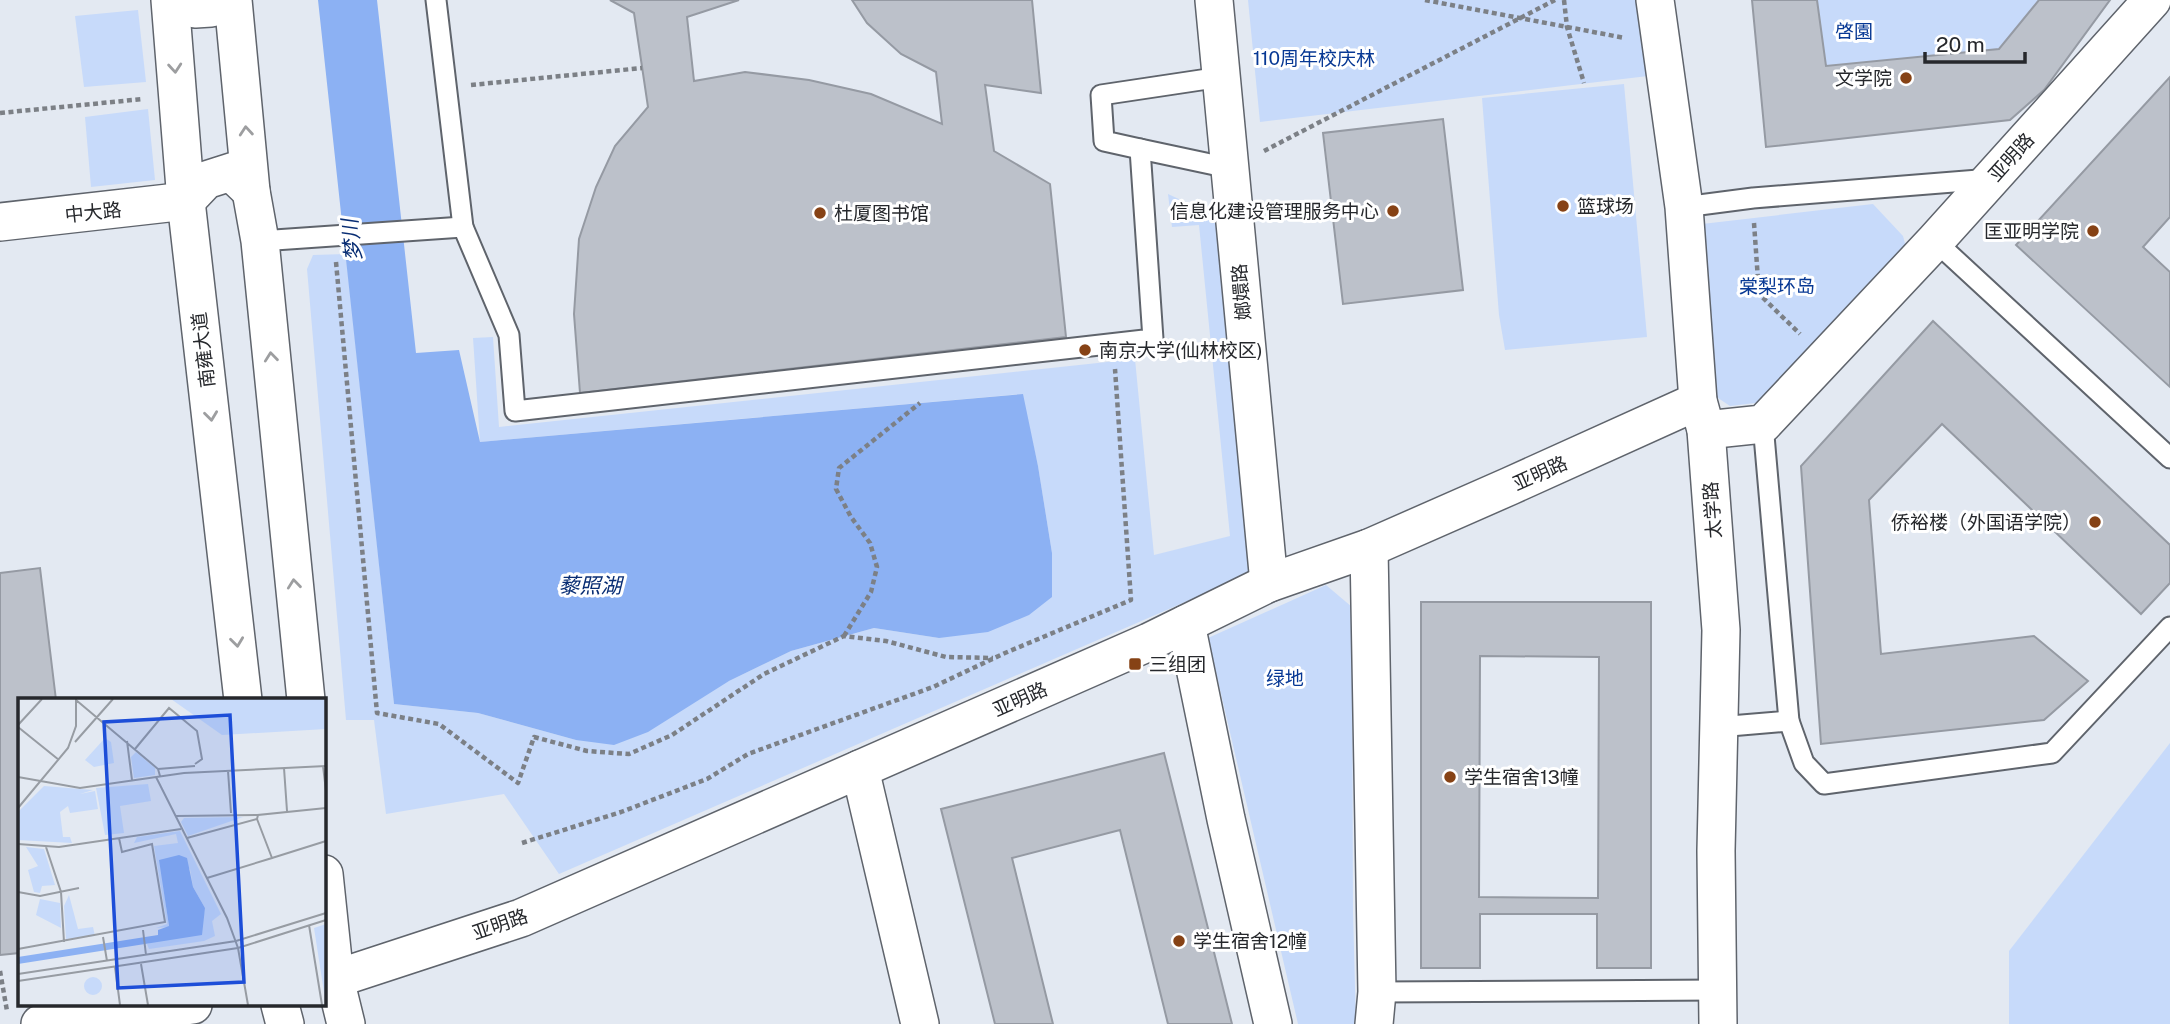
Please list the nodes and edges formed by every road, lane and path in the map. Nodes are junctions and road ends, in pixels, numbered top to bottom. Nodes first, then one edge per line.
1 (170, 0) edge
2 (186, 0) edge
3 (217, 0) edge
4 (233, 0) edge
5 (436, 0) edge
6 (1214, 0) edge
7 (1424, 0) edge
8 (1555, 0) edge
9 (1564, 0) edge
10 (1656, 0) edge
11 (2152, 0) edge
12 (1521, 18) junction
13 (1567, 27) junction
14 (1660, 44) junction
15 (642, 68) dead end
16 (1221, 77) junction
17 (1584, 83) dead end
18 (446, 87) junction
19 (154, 98) dead end
20 (0, 113) edge
21 (1140, 149) junction
22 (1229, 168) junction
23 (1999, 178) dead end
24 (251, 191) junction
25 (1753, 198) junction
26 (186, 201) junction
27 (1684, 207) junction
28 (0, 222) edge
29 (463, 227) junction
30 (333, 235) junction
31 (260, 241) junction
32 (1936, 241) junction
33 (1113, 344) junction
34 (1825, 359) junction
35 (920, 403) dead end
36 (1702, 416) junction
37 (1763, 424) junction
38 (2170, 458) edge
39 (1369, 548) junction
40 (1269, 583) junction
41 (1186, 624) junction
42 (2170, 627) edge
43 (844, 636) junction
44 (993, 658) junction
45 (243, 698) edge
46 (306, 698) edge
47 (1789, 721) junction
48 (1718, 727) junction
49 (860, 769) junction
50 (523, 843) dead end
51 (326, 917) edge
52 (0, 971) edge
53 (329, 981) edge
54 (185, 1006) edge
55 (280, 1006) edge
56 (1718, 1007) edge
57 (1375, 1008) edge
58 (8, 1024) edge
59 (40, 1024) edge
60 (285, 1024) edge
61 (346, 1024) edge
62 (920, 1024) edge
63 (1273, 1024) edge

1 -> 26 street, 南雍大道
2 - 3 street
24 -> 4 street
5 - 18 lane
6 - 16 street, 嫏嬛路
7 - 12 path
8 - 12 path
9 - 13 path
10 - 14 street, 太学路
11 - 32 street, 亚明路
12 - 13 path
12 - 22 path
13 - 14 path
13 - 17 path
14 - 27 street, 太学路
15 - 18 path
16 - 21 lane
16 - 22 street, 嫏嬛路
18 - 29 lane
19 - 20 path
21 - 22 lane
21 - 33 lane
22 - 40 street, 嫏嬛路
23 - 25 lane
24 - 26 street
24 - 31 street
25 - 27 lane
25 - 34 path
26 - 28 street, 中大路
26 -> 45 street, 南雍大道
27 - 36 street, 太学路
29 - 30 lane
29 - 33 lane
30 - 31 lane
30 - 43 path
46 -> 31 street
32 - 34 street, 亚明路
32 - 38 lane
33 - 44 path
34 - 37 street, 亚明路
35 - 43 path
36 - 37 street, 亚明路
36 - 39 street, 亚明路
36 - 48 street, 太学路
37 - 47 lane
39 - 40 street, 亚明路
39 - 57 street
40 - 41 street, 亚明路
41 - 49 street, 亚明路
41 - 63 street
42 - 47 lane
43 - 44 path
44 - 50 path
47 - 48 lane
48 - 56 street, 太学路
49 - 53 street, 亚明路
49 - 62 street
51 - 53 street
52 - 58 path
53 - 61 street
54 - 59 street
55 - 60 street
56 - 57 lane

